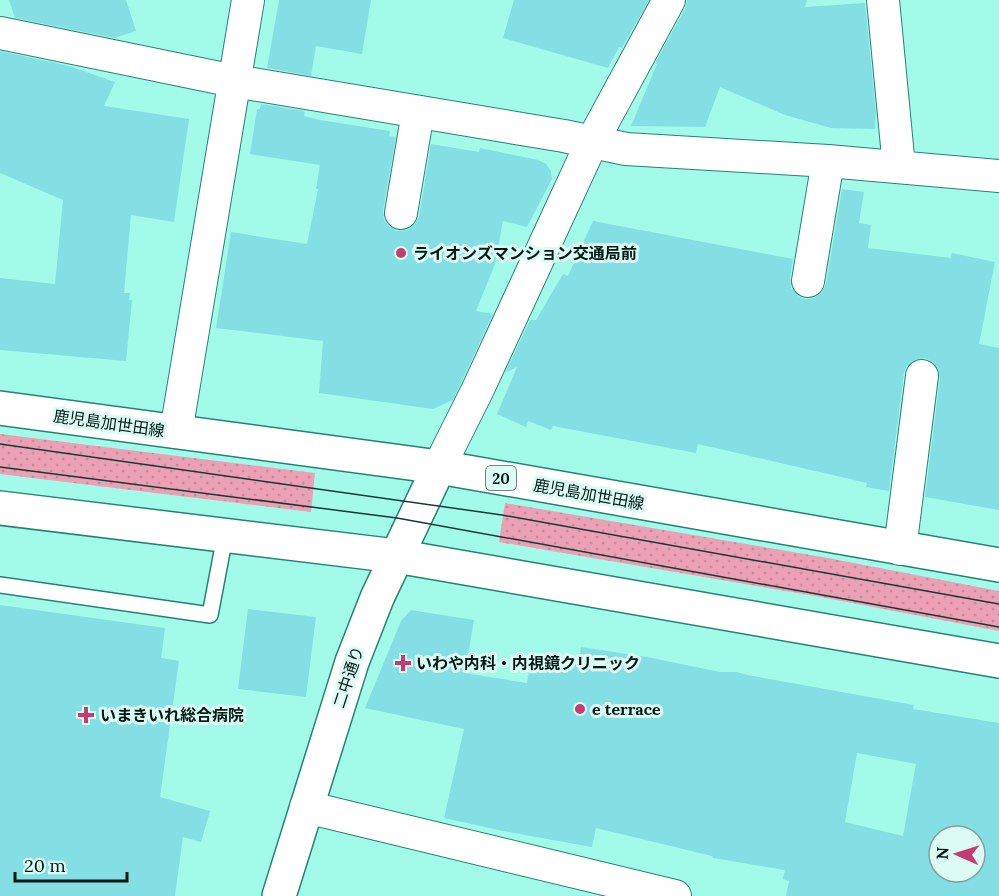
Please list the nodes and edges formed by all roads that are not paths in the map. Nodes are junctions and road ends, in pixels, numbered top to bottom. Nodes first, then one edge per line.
1 (248, 0) edge
2 (669, 0) edge
3 (883, 0) edge
4 (0, 33) edge
5 (234, 81) junction
6 (418, 112) junction
7 (592, 142) junction
8 (828, 161) junction
9 (899, 167) junction
10 (999, 176) edge
11 (401, 213) dead end
12 (808, 280) dead end
13 (922, 376) dead end
14 (0, 408) edge
15 (176, 432) junction
16 (439, 467) junction
17 (0, 508) edge
18 (225, 536) junction
19 (900, 549) junction
20 (396, 556) junction
21 (999, 565) edge
22 (0, 585) edge
23 (999, 661) edge
24 (306, 807) junction
25 (279, 896) edge
26 (675, 896) edge

1 - 5 street
2 - 7 street
3 - 9 street
4 - 5 street
5 - 6 street
5 - 15 street
6 - 7 street
6 - 11 street
7 - 8 street
7 - 16 street
8 - 9 street
8 - 12 street
9 - 10 street
13 - 19 street
14 - 15 main road, 鹿児島加世田線 / 20
15 - 16 main road, 鹿児島加世田線 / 20
16 - 19 main road, 鹿児島加世田線 / 20
16 - 20 main road, 二中通り
17 - 18 main road
18 - 20 main road
18 - 22 lane
19 - 21 main road, 鹿児島加世田線 / 20
20 - 23 main road
20 - 24 main road, 二中通り
24 - 25 main road, 二中通り
24 - 26 street

